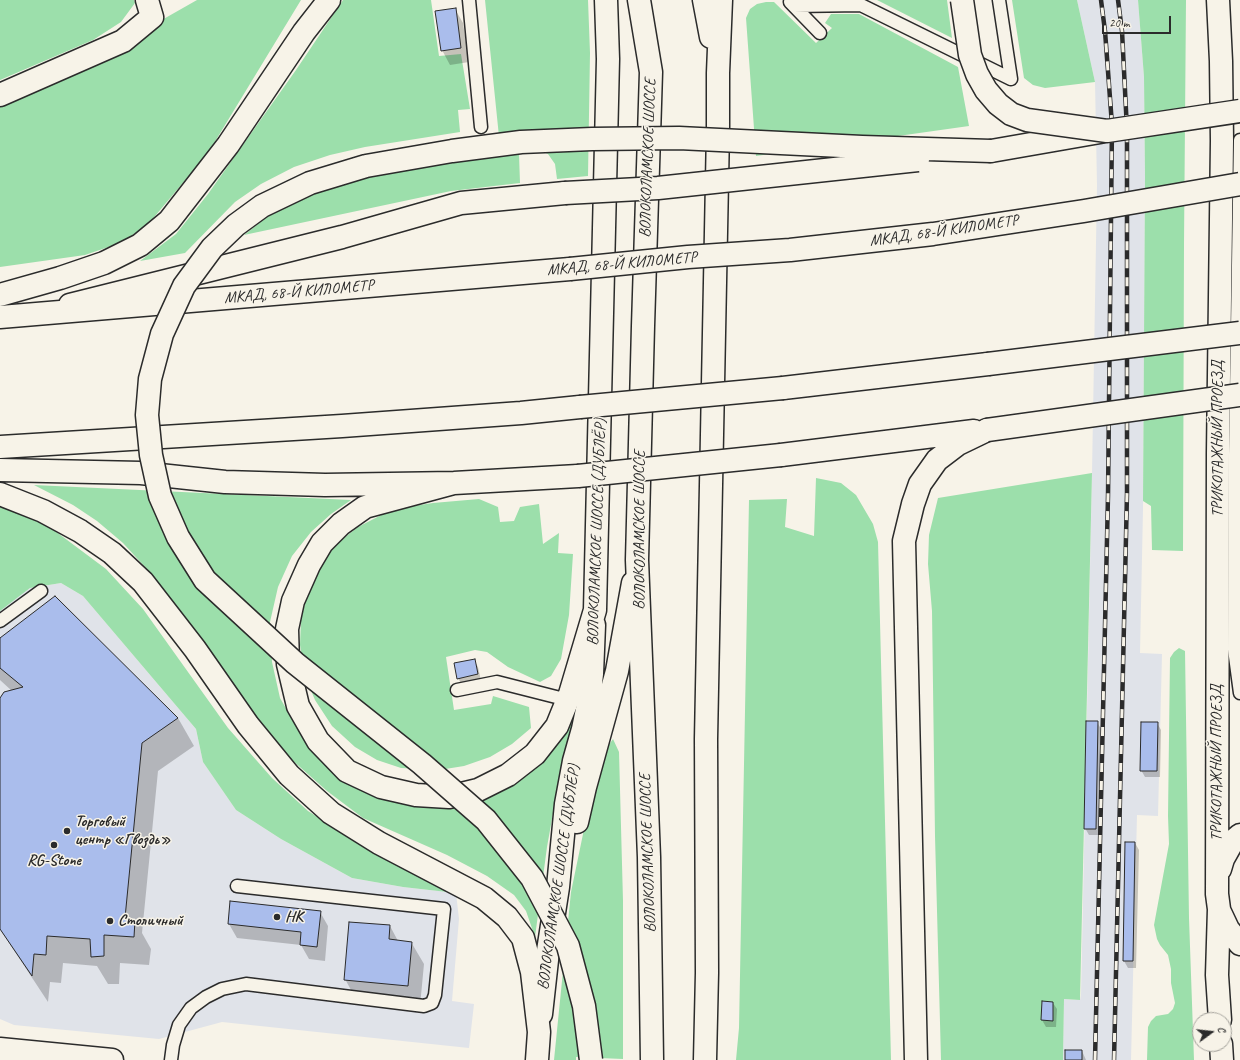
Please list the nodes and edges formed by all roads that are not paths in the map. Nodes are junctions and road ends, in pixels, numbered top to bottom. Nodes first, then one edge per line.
1 (147, 0) edge
2 (319, 0) edge
3 (329, 0) edge
4 (469, 0) edge
5 (606, 0) edge
6 (639, 0) edge
7 (651, 0) edge
8 (704, 0) edge
9 (721, 0) edge
10 (962, 0) edge
11 (999, 0) edge
12 (1218, 0) edge
13 (1231, 0) edge
14 (791, 3) edge
15 (304, 32) junction
16 (820, 33) dead end
17 (1221, 61) junction
18 (651, 72) junction
19 (718, 73) junction
20 (0, 95) edge
21 (1240, 111) edge
22 (481, 127) dead end
23 (1107, 131) junction
24 (1240, 140) edge
25 (991, 151) junction
26 (1240, 184) edge
27 (0, 295) edge
28 (34, 314) junction
29 (0, 317) edge
30 (1240, 333) edge
31 (1240, 395) edge
32 (987, 430) junction
33 (0, 447) edge
34 (0, 470) edge
35 (454, 483) junction
36 (0, 494) edge
37 (637, 560) junction
38 (41, 591) dead end
39 (595, 610) junction
40 (0, 621) edge
41 (457, 690) dead end
42 (1240, 693) edge
43 (568, 700) junction
44 (1240, 835) edge
45 (1217, 878) junction
46 (237, 886) dead end
47 (558, 887) junction
48 (1219, 908) junction
49 (1240, 944) edge
50 (1219, 1012) edge
51 (539, 1032) junction
52 (0, 1049) edge
53 (112, 1060) edge
54 (170, 1060) edge
55 (536, 1060) edge
56 (591, 1060) edge
57 (652, 1060) edge
58 (705, 1060) edge
59 (916, 1060) edge

1 - 20 main road
2 - 15 main road
3 - 15 main road
4 - 22 lane
5 - 39 main road, ВОЛОКОЛАМСКОЕ ШОССЕ (ДУБЛЁР)
6 - 18 main road, ВОЛОКОЛАМСКОЕ ШОССЕ
7 - 18 main road
8 - 19 main road
9 - 19 main road
10 - 23 main road, bridge
11 - 14 lane
12 - 17 main road, ТРИКОТАЖНЫЙ ПРОЕЗД
13 - 17 main road
14 - 16 lane
15 - 27 main road
17 - 45 main road, ТРИКОТАЖНЫЙ ПРОЕЗД
18 - 37 main road, ВОЛОКОЛАМСКОЕ ШОССЕ
19 - 58 main road
21 - 23 main road, bridge
23 - 25 main road, bridge
24 - 42 lane
25 - 28 main road, bridge
25 - 56 main road, bridge
26 - 28 main road, МКАД, 68-Й КИЛОМЕТР, bridge
28 - 29 main road, МКАД, 68-Й КИЛОМЕТР
30 - 33 main road, bridge
31 - 32 main road, bridge
32 - 35 main road, bridge
32 - 59 main road
34 - 35 main road
35 - 43 main road
36 - 51 main road
37 - 47 main road
37 - 57 main road, ВОЛОКОЛАМСКОЕ ШОССЕ
38 - 40 lane
39 - 43 main road
39 - 47 main road, ВОЛОКОЛАМСКОЕ ШОССЕ (ДУБЛЁР)
41 - 43 lane
44 - 45 main road, ТРИКОТАЖНЫЙ ПРОЕЗД
45 - 48 main road, ТРИКОТАЖНЫЙ ПРОЕЗД
46 - 54 lane
47 - 51 main road, ВОЛОКОЛАМСКОЕ ШОССЕ (ДУБЛЁР)
48 - 49 main road, ТРИКОТАЖНЫЙ ПРОЕЗД
48 - 50 main road, ТРИКОТАЖНЫЙ ПРОЕЗД
51 - 55 main road, ВОЛОКОЛАМСКОЕ ШОССЕ (ДУБЛЁР)
52 - 53 main road

